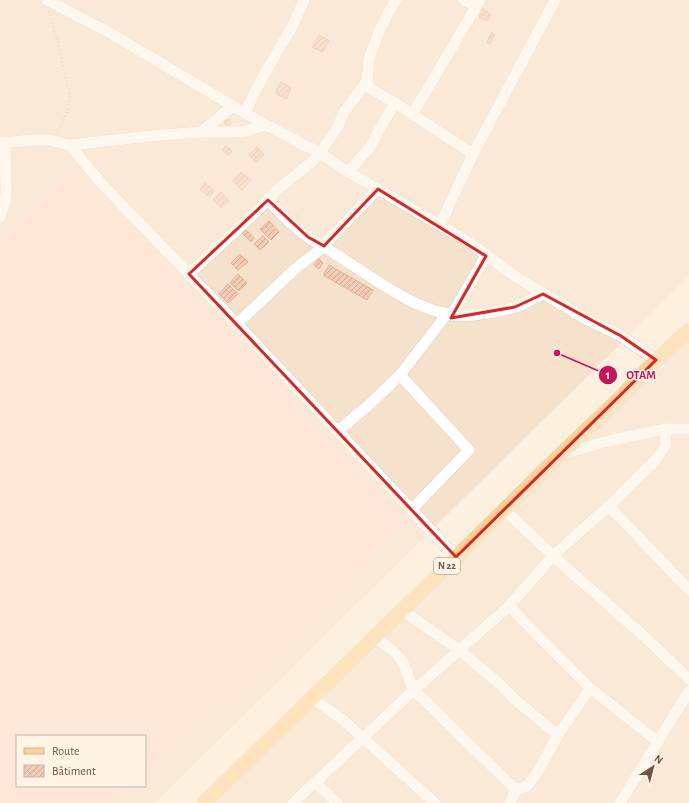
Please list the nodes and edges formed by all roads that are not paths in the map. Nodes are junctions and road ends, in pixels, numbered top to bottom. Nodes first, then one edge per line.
1 (304, 0) edge
2 (396, 0) edge
3 (464, 0) edge
4 (555, 0) edge
5 (47, 3) edge
6 (478, 3) edge
7 (367, 81) junction
8 (395, 103) junction
9 (233, 106) junction
10 (245, 113) junction
11 (412, 115) junction
12 (266, 125) junction
13 (201, 132) junction
14 (2, 143) edge
15 (70, 145) junction
16 (320, 153) junction
17 (473, 154) junction
18 (348, 172) junction
19 (378, 188) junction
20 (268, 200) junction
21 (0, 217) edge
22 (440, 226) junction
23 (324, 246) junction
24 (486, 256) junction
25 (189, 274) junction
26 (543, 294) junction
27 (449, 315) junction
28 (237, 324) junction
29 (689, 330) edge
30 (656, 360) junction
31 (400, 375) junction
32 (665, 429) junction
33 (689, 429) edge
34 (338, 431) junction
35 (561, 454) junction
36 (609, 506) junction
37 (412, 510) junction
38 (505, 510) junction
39 (553, 556) junction
40 (456, 557) junction
41 (689, 590) edge
42 (509, 606) junction
43 (402, 610) junction
44 (375, 637) junction
45 (459, 650) junction
46 (689, 679) edge
47 (590, 688) junction
48 (414, 690) junction
49 (689, 691) edge
50 (312, 698) junction
51 (558, 736) junction
52 (362, 738) junction
53 (658, 742) junction
54 (315, 782) junction
55 (516, 790) junction
56 (204, 803) edge
57 (293, 803) edge
58 (337, 803) edge
59 (435, 803) edge
60 (510, 803) edge
61 (620, 803) edge

1 - 10 street
2 - 7 street
3 - 6 street
4 - 17 street
5 - 9 street
6 - 11 street
7 - 8 street
7 - 16 street
8 - 11 street
8 - 18 street
9 - 10 street
9 - 13 street
10 - 12 street
11 - 17 street
12 - 13 street
12 - 16 street
13 - 15 street
14 - 15 street
14 - 21 street
15 - 25 street
16 - 18 street
16 - 20 street
17 - 22 street
18 - 19 street
19 - 22 street
19 - 23 street
20 - 23 street
20 - 25 street
22 - 24 street
23 - 27 street
23 - 28 street
24 - 26 street
24 - 27 street
25 - 28 street
26 - 27 street
26 - 30 street
27 - 31 street
28 - 34 street
29 - 30 main road, N 22
30 - 35 main road, N 22
31 - 34 street
31 - 37 street
32 - 33 street
32 - 35 street
32 - 36 street
34 - 37 street
35 - 38 main road, N 22
36 - 39 street
36 - 41 street
37 - 40 street
38 - 39 street
38 - 40 main road, N 22
39 - 42 street
39 - 46 street
40 - 43 main road, N 22
42 - 45 street
42 - 47 street
43 - 44 main road, N 22
43 - 45 street
44 - 48 street
44 - 50 main road, N 22
45 - 48 street
45 - 51 street
47 - 51 street
47 - 53 street
48 - 52 street
48 - 55 street
49 - 53 street
50 - 52 street
50 - 56 main road, N 22
51 - 55 street
52 - 54 street
52 - 59 street
53 - 61 street
54 - 57 street
54 - 58 street
55 - 60 street

